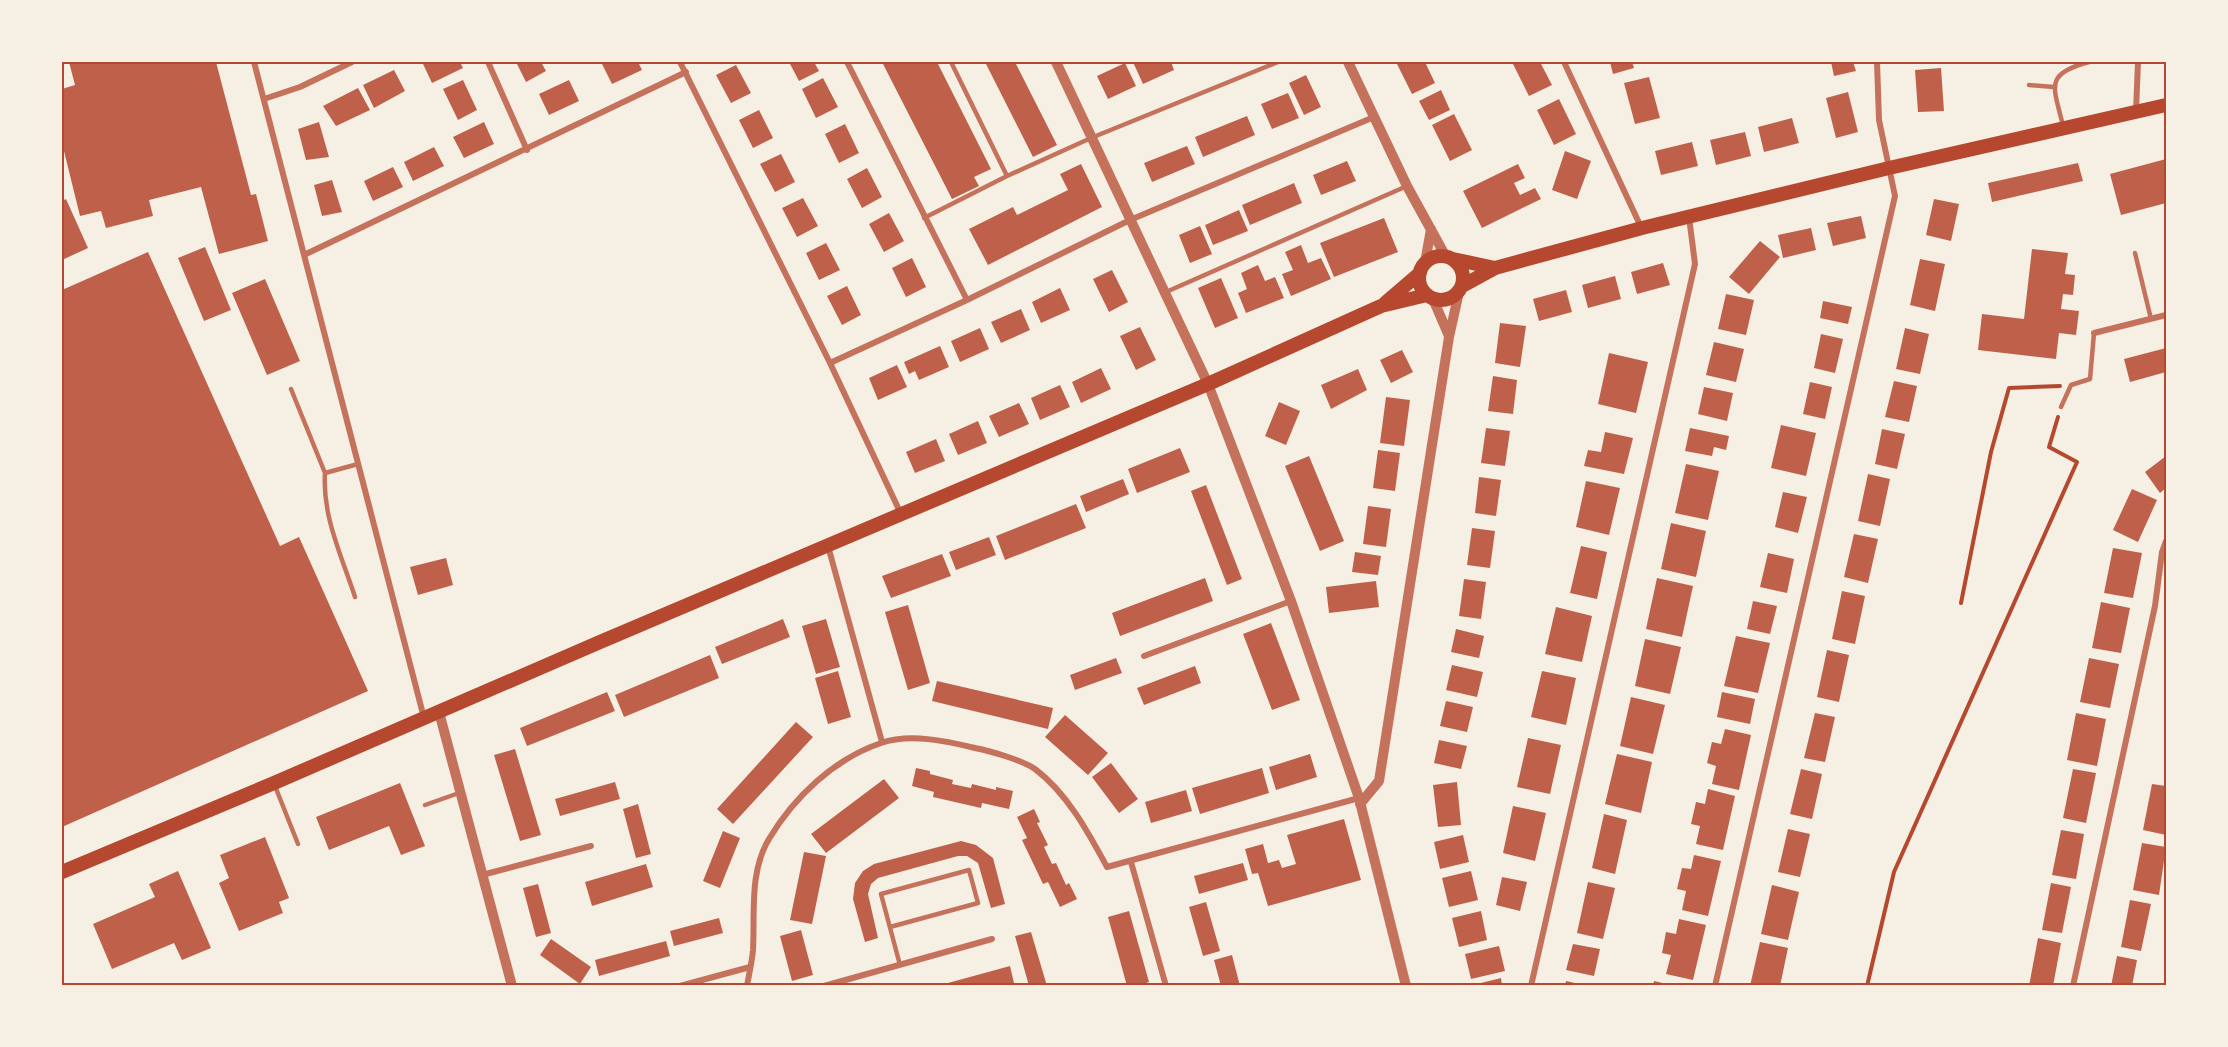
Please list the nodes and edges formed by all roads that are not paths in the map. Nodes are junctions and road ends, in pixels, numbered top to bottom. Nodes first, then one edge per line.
1 (254, 62) edge
2 (352, 62) edge
3 (488, 62) edge
4 (680, 62) edge
5 (847, 62) edge
6 (951, 62) edge
7 (1057, 62) edge
8 (1278, 62) edge
9 (1348, 62) edge
10 (1564, 62) edge
11 (1877, 62) edge
12 (2090, 62) edge
13 (2138, 62) edge
14 (686, 72) junction
15 (2029, 85) dead end
16 (2054, 87) junction
17 (264, 99) junction
18 (2166, 105) edge
19 (2136, 112) junction
20 (1375, 117) junction
21 (2064, 128) junction
22 (1091, 138) junction
23 (527, 150) junction
24 (1889, 168) junction
25 (1007, 176) junction
26 (1407, 186) junction
27 (1689, 217) junction
28 (924, 218) junction
29 (1130, 220) junction
30 (1431, 228) junction
31 (1642, 228) junction
32 (2135, 253) dead end
33 (304, 255) junction
34 (1450, 258) junction
35 (1423, 268) junction
36 (1495, 268) junction
37 (1460, 289) junction
38 (1166, 292) junction
39 (1430, 297) junction
40 (967, 300) junction
41 (1381, 306) junction
42 (2166, 315) edge
43 (2151, 319) junction
44 (2094, 333) joint
45 (1449, 337) junction
46 (830, 363) junction
47 (1208, 384) junction
48 (291, 389) dead end
49 (2061, 407) road end
50 (358, 464) junction
51 (325, 473) junction
52 (901, 514) junction
53 (2166, 542) edge
54 (828, 546) junction
55 (2162, 552) junction
56 (2166, 563) edge
57 (355, 597) dead end
58 (1291, 600) junction
59 (1144, 656) dead end
60 (439, 712) junction
61 (424, 718) junction
62 (882, 742) junction
63 (274, 783) junction
64 (459, 793) junction
65 (1360, 801) junction
66 (425, 805) dead end
67 (298, 844) dead end
68 (591, 846) dead end
69 (1131, 862) junction
70 (62, 872) edge
71 (482, 875) junction
72 (890, 927) junction
73 (992, 939) dead end
74 (900, 964) junction
75 (750, 967) junction
76 (512, 986) edge
77 (680, 986) edge
78 (747, 986) edge
79 (824, 986) edge
80 (1166, 986) edge
81 (1406, 986) edge
82 (1531, 986) edge
83 (1714, 986) edge
84 (2073, 986) edge

1 - 17 street
2 - 17 street
3 - 23 street
4 - 14 street
5 - 28 street
6 - 25 lane
7 - 22 street
8 - 22 lane
9 - 20 street
10 - 31 street
11 - 24 street
12 - 16 lane
13 - 19 street
14 - 23 street
14 - 46 street
15 - 16 lane
16 - 21 lane
17 - 33 street
18 - 19 main road
19 - 21 main road
20 - 26 street
20 - 29 street
21 - 24 main road
22 - 25 lane
22 - 29 street
23 - 33 street
24 - 27 main road
24 - 83 street
25 - 28 lane
26 - 30 street
26 - 38 lane
27 - 31 main road
27 - 82 street
28 - 40 street
29 - 38 street
29 - 40 street
30 - 34 street
30 - 35 street
31 - 36 main road
32 - 43 lane
33 - 50 street
34 - 35 main road
34 - 36 main road
34 - 37 main road
35 - 39 main road
35 - 41 main road
36 - 37 main road
37 - 39 main road
37 - 45 street
38 - 47 street
39 - 41 main road
39 - 45 street
40 - 46 street
41 - 47 main road
42 - 43 street
43 - 44 street
44 - 49 lane
45 - 65 street
46 - 52 street
47 - 52 main road
47 - 58 street
48 - 51 lane
50 - 51 lane
50 - 61 street
51 - 57 lane
52 - 54 main road
53 - 55 street
54 - 60 main road
54 - 62 street
55 - 56 street
55 - 84 street
58 - 59 street
58 - 65 street
60 - 61 main road
60 - 64 street
61 - 63 main road
62 - 69 street
62 - 75 street
63 - 67 lane
63 - 70 main road
64 - 66 lane
64 - 71 street
65 - 69 street
65 - 81 street
68 - 71 street
69 - 80 street
71 - 76 street
72 - 72 lane
72 - 74 lane
73 - 74 street
74 - 79 street
75 - 77 street
75 - 78 street

